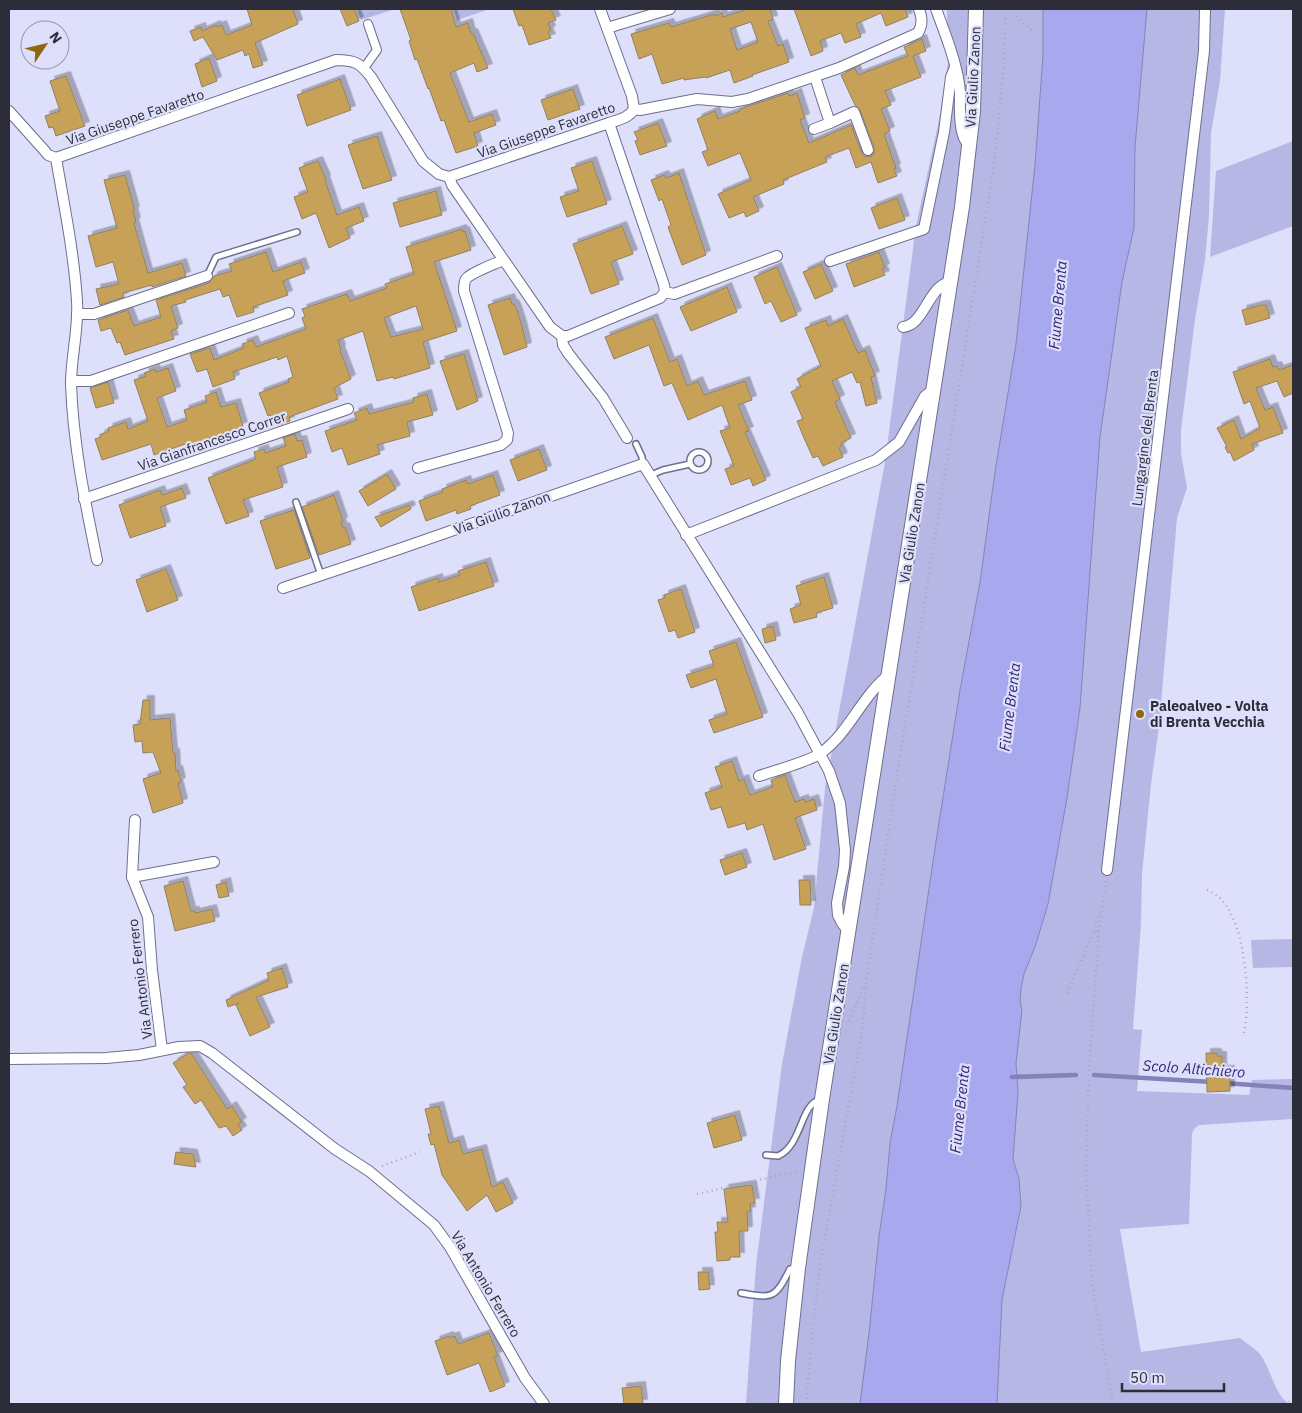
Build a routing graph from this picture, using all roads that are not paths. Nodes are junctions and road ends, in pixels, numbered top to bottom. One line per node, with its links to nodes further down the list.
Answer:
1 (600, 9): 8 (street)
2 (670, 9): 8 (street)
3 (919, 9): 11 (street, Via Giuseppe Favaretto)
4 (936, 9): 9 (street, Via Giulio Zanon)
5 (976, 9): 17 (street, Via Giulio Zanon)
6 (1205, 9): 51 (street, Lungargine del Brenta)
7 (368, 24): 10 (street)
8 (607, 28): 12 (street)
9 (955, 67): 17 (street, Via Giulio Zanon); 24 (street, Via Giulio Zanon)
10 (364, 68): 19 (street, Via Giuseppe Favaretto); 20 (street)
11 (815, 77): 12 (street, Via Giuseppe Favaretto); 15 (street)
12 (634, 109): 14 (street, Via Giuseppe Favaretto)
13 (9, 111): 19 (street)
14 (609, 123): 20 (street, Via Giuseppe Favaretto); 27 (street)
15 (830, 123): 16 (street); 18 (street)
16 (814, 129)
17 (969, 145): 26 (street, Via Giulio Zanon)
18 (868, 150)
19 (56, 158): 29 (street)
20 (449, 176): 23 (street)
21 (297, 232): 25 (lane)
22 (777, 256): 27 (street)
23 (503, 260): 31 (street); 38 (street)
24 (830, 261)
25 (207, 276): 29 (street)
26 (951, 282): 30 (street); 33 (street, Via Giulio Zanon)
27 (664, 292): 31 (street)
28 (289, 313): 32 (street)
29 (77, 314): 32 (street)
30 (903, 328)
31 (562, 336): 35 (street)
32 (71, 381): 40 (street)
33 (934, 393): 42 (street); 46 (street, Via Giulio Zanon)
34 (348, 409): 40 (street, Via Gianfrancesco Correr)
35 (631, 441): 36 (lane)
36 (642, 464): 39 (street); 44 (street, Via Giulio Zanon)
37 (690, 464): 39 (lane)
38 (418, 468)
39 (651, 475): 42 (street)
40 (84, 499): 43 (street)
41 (296, 502): 44 (lane)
42 (686, 535): 47 (street)
43 (97, 560)
44 (321, 575): 45 (street, Via Giulio Zanon)
45 (283, 588)
46 (890, 674): 47 (street); 53 (street, Via Giulio Zanon)
47 (821, 754): 48 (street); 53 (street)
48 (759, 776)
49 (135, 820): 52 (street, Via Antonio Ferrero)
50 (214, 862): 52 (street)
51 (1107, 870)
52 (132, 877): 54 (street, Via Antonio Ferrero)
53 (850, 929): 56 (street, Via Giulio Zanon)
54 (162, 1050): 55 (street, Via Antonio Ferrero); 60 (street, Via Antonio Ferrero)
55 (9, 1059)
56 (822, 1099): 57 (lane); 58 (street, Via Giulio Zanon)
57 (766, 1155)
58 (798, 1268): 59 (lane); 61 (street, Via Giulio Zanon)
59 (741, 1293)
60 (544, 1404)
61 (786, 1404)

